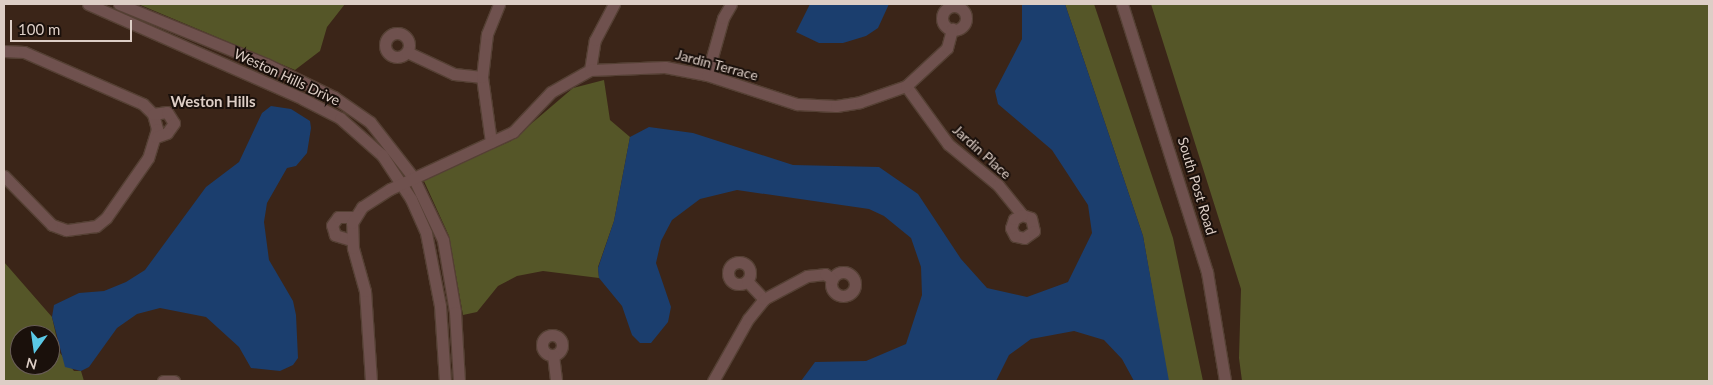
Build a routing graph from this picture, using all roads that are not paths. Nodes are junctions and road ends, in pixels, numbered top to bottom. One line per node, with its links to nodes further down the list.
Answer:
1 (88, 4): 19 (street, Weston Hills Drive)
2 (119, 4): 18 (street, Weston Hills Drive)
3 (498, 4): 12 (street)
4 (614, 4): 10 (street)
5 (732, 4): 11 (street)
6 (1122, 4): 34 (street, South Post Road)
7 (952, 29): 13 (street, Jardin Terrace)
8 (4, 51): 14 (street)
9 (407, 52): 12 (street)
10 (590, 70): 11 (street, Jardin Terrace); 16 (street, Jardin Terrace)
11 (708, 76): 13 (street, Jardin Terrace)
12 (482, 77): 16 (street)
13 (906, 86): 20 (street, Jardin Place)
14 (152, 114): 15 (street); 15 (street)
15 (156, 137): 17 (street)
16 (491, 142): 18 (street, Jardin Terrace)
17 (4, 176)
18 (413, 177): 19 (street, Jardin Terrace); 31 (street, Weston Hills Drive)
19 (401, 183): 21 (street, Jardin Terrace); 30 (street, Weston Hills Drive)
20 (1022, 215)
21 (354, 217): 22 (street); 22 (street)
22 (351, 240): 29 (street)
23 (832, 279): 25 (street)
24 (747, 281): 25 (street)
25 (764, 300): 33 (street)
26 (553, 355): 32 (street)
27 (163, 381): 28 (street)
28 (174, 381)
29 (371, 381)
30 (445, 381)
31 (459, 381)
32 (556, 381)
33 (713, 381)
34 (1225, 381)

